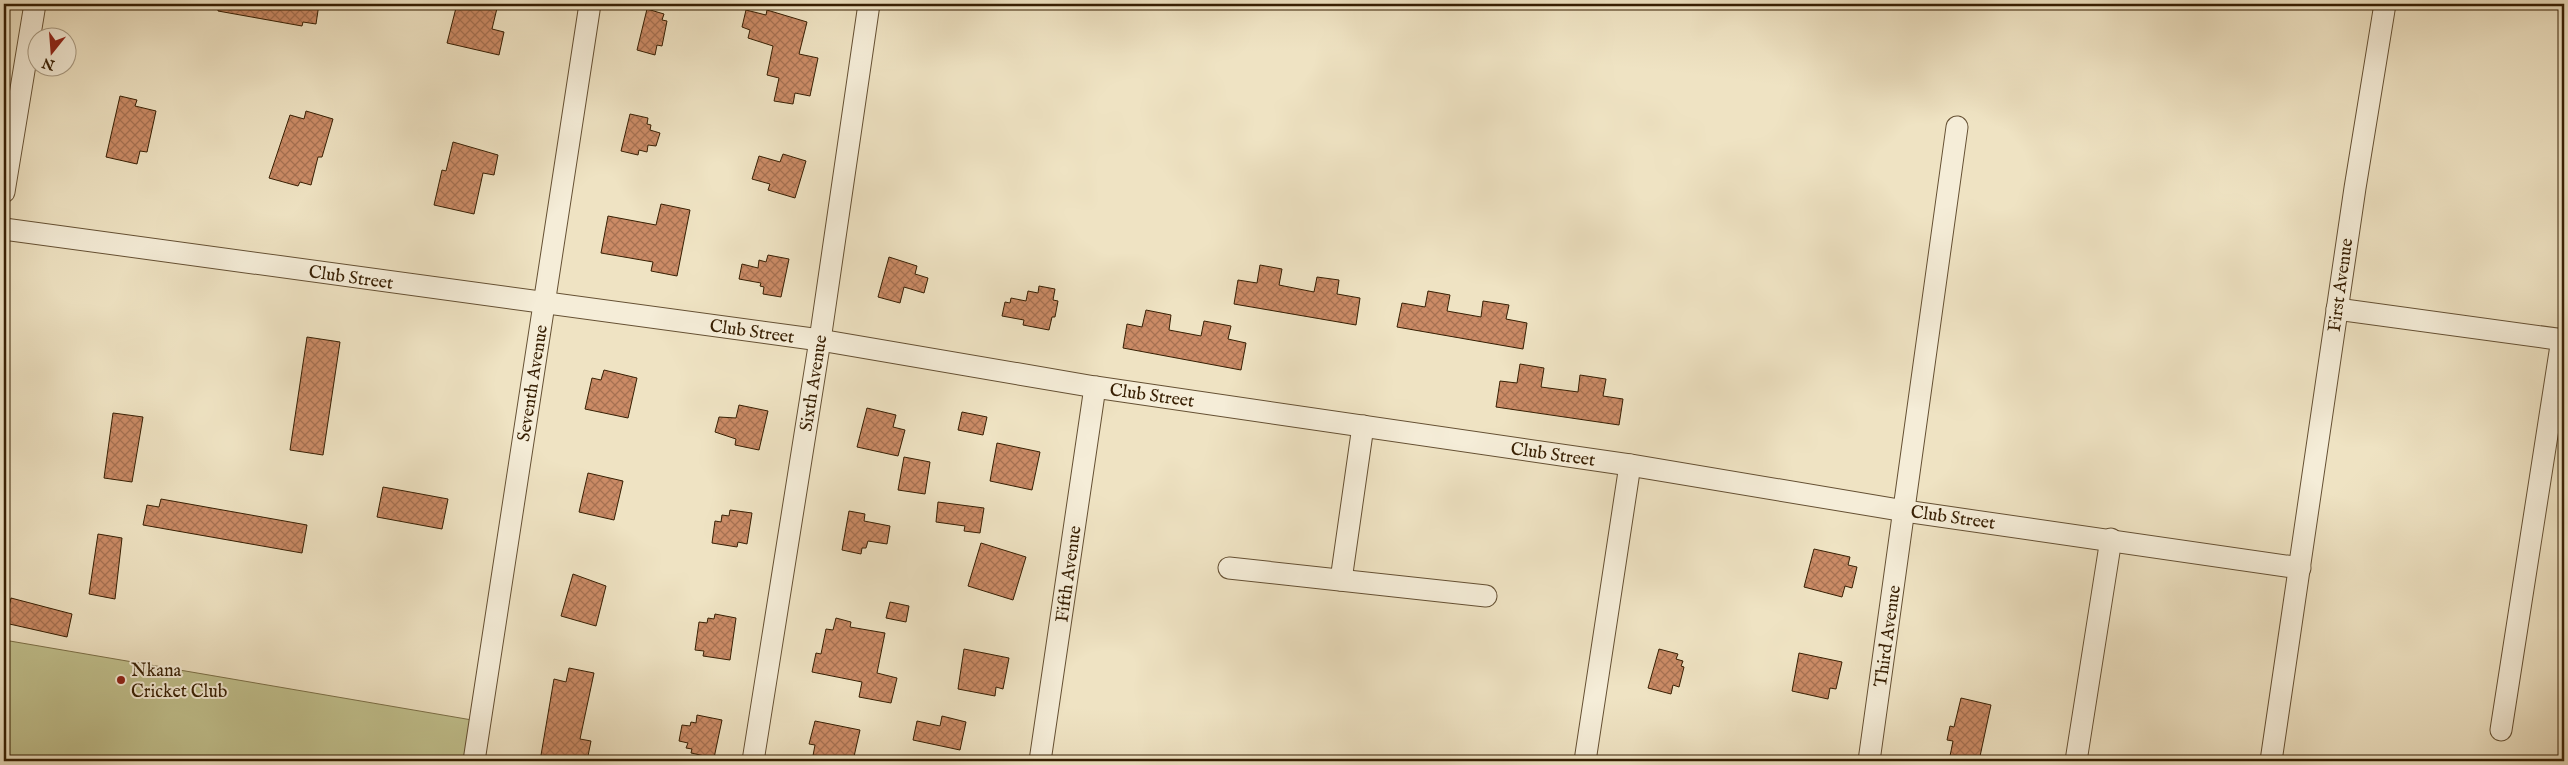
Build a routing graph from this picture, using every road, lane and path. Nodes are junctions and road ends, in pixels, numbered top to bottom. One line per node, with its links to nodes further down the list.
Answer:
1 (35, 4): 6 (street)
2 (590, 4): 8 (street, Seventh Avenue)
3 (869, 4): 10 (street, Sixth Avenue)
4 (2385, 4): 9 (street, First Avenue)
5 (1957, 127): 15 (street, Third Avenue)
6 (4, 192)
7 (4, 229): 8 (street, Club Street)
8 (545, 303): 10 (street, Club Street); 22 (street, Seventh Avenue)
9 (2337, 309): 11 (street); 18 (street, First Avenue)
10 (820, 340): 12 (street, Club Street); 23 (street, Sixth Avenue)
11 (2563, 340): 21 (street)
12 (1095, 387): 13 (street, Club Street); 24 (street, Fifth Avenue)
13 (1363, 426): 14 (street, Club Street); 19 (street)
14 (1630, 465): 15 (street, Club Street); 25 (street)
15 (1905, 511): 16 (street, Club Street); 26 (street, Third Avenue)
16 (2111, 539): 18 (street, Club Street); 27 (street)
17 (1229, 568): 19 (street)
18 (2300, 568): 28 (street, First Avenue)
19 (1341, 580): 20 (street)
20 (1486, 596)
21 (2501, 730)
22 (474, 761)
23 (753, 761)
24 (1040, 761)
25 (1585, 761)
26 (1869, 761)
27 (2076, 761)
28 (2271, 761)

